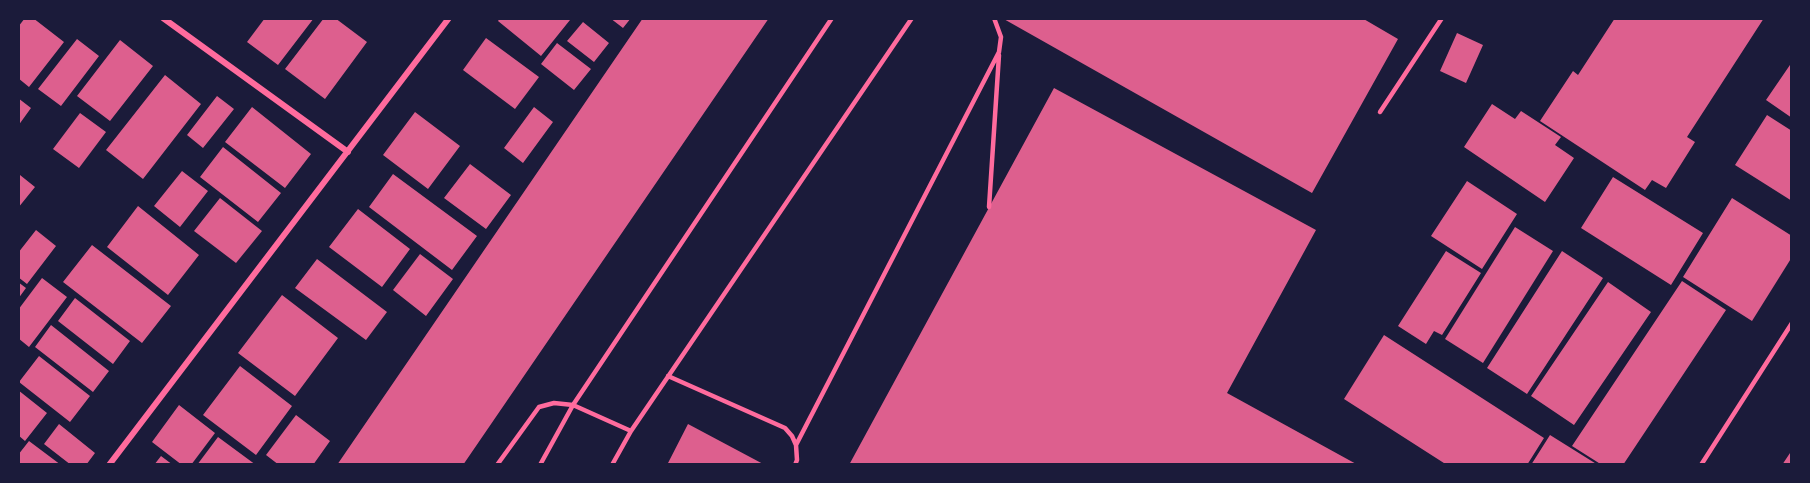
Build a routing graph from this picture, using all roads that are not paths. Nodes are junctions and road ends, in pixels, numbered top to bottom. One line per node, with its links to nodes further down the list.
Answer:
1 (164, 18): 9 (street)
2 (448, 18): 9 (street)
3 (832, 18): 13 (lane)
4 (912, 18): 12 (lane)
5 (994, 18): 7 (lane)
6 (1442, 18): 8 (lane)
7 (999, 52): 10 (lane); 15 (lane)
8 (1380, 112)
9 (348, 152): 16 (street)
10 (989, 207)
11 (1792, 323): 21 (lane)
12 (668, 376): 14 (lane); 15 (lane)
13 (573, 405): 14 (lane); 17 (lane); 18 (lane)
14 (631, 431): 19 (lane)
15 (796, 445): 20 (lane)
16 (109, 465)
17 (497, 465)
18 (540, 465)
19 (612, 465)
20 (795, 465)
21 (1701, 465)

